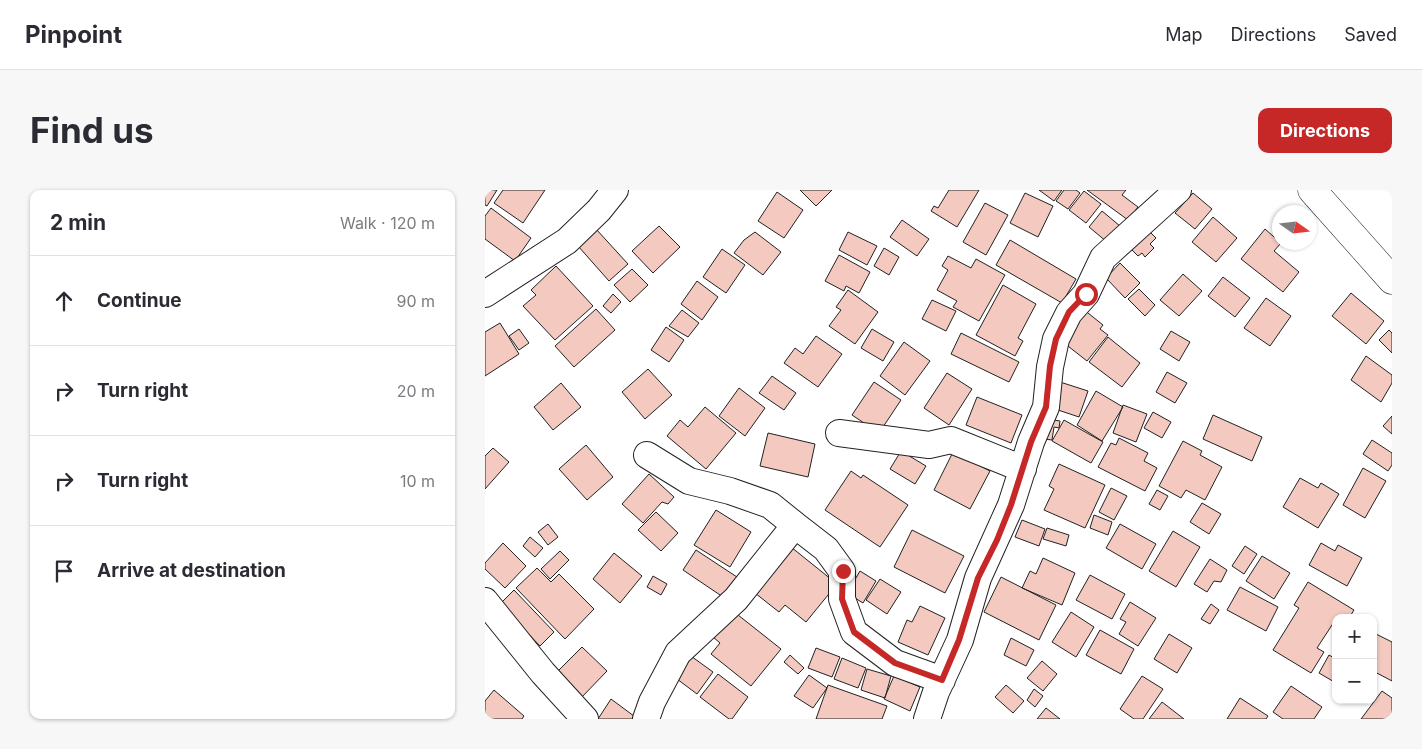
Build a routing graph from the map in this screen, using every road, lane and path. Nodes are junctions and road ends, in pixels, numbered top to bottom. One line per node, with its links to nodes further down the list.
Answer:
1 (615, 190): 5 (street)
2 (1178, 190): 8 (street)
3 (1312, 190): 4 (street)
4 (1392, 280)
5 (485, 294)
6 (839, 434): 8 (street)
7 (647, 455): 9 (street)
8 (1023, 469): 11 (street)
9 (795, 526): 11 (street); 13 (street)
10 (485, 601): 12 (street)
11 (942, 680): 14 (street)
12 (585, 719)
13 (645, 719)
14 (927, 719)

